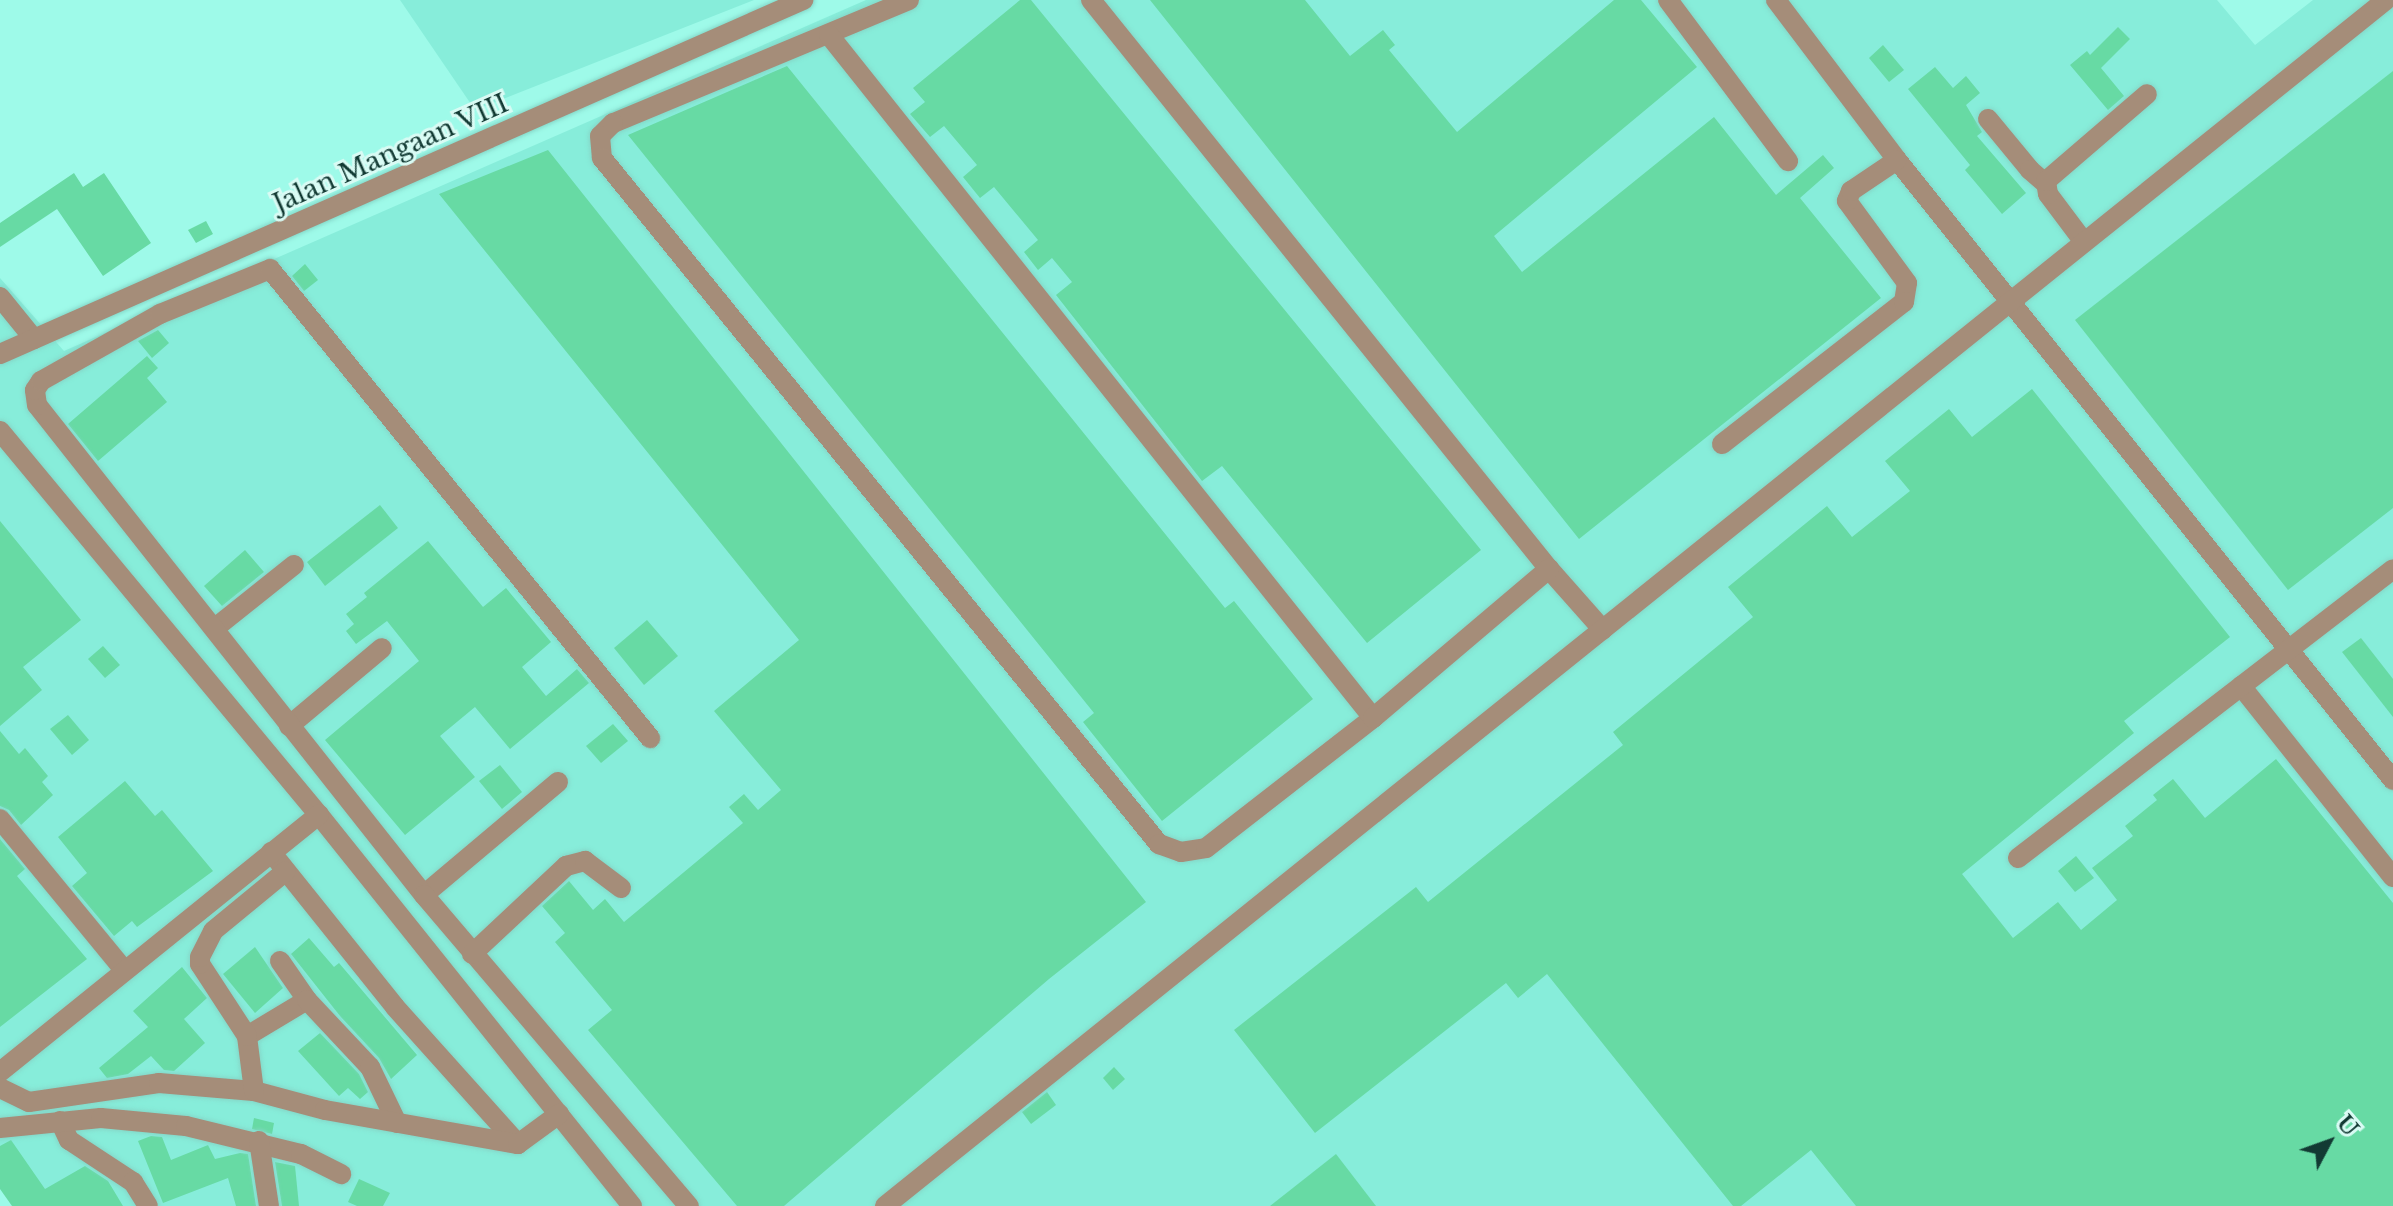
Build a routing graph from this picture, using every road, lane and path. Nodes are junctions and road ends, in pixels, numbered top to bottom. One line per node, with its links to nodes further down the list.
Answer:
1 (803, 0): 7 (street, Jalan Mangaan VIII)
2 (909, 0): 8 (street)
3 (1091, 0): 22 (street)
4 (1668, 0): 12 (street)
5 (1776, 0): 11 (street)
6 (2386, 0): 14 (street)
7 (775, 5): 17 (street, Jalan Mangaan VIII)
8 (829, 35): 29 (street); 29 (street)
9 (2147, 94): 13 (street)
10 (1988, 119): 13 (street)
11 (1897, 160): 16 (street); 20 (street)
12 (1788, 161)
13 (2046, 184): 14 (street)
14 (2084, 242): 16 (street)
15 (0, 297): 17 (street)
16 (2011, 301): 25 (street); 27 (street)
17 (34, 339): 18 (street, Jalan Mangaan VIII)
18 (0, 354)
19 (0, 431): 34 (street)
20 (1722, 444)
21 (294, 565): 24 (street)
22 (1549, 569): 25 (street); 29 (street)
23 (2393, 569): 27 (street)
24 (215, 628): 30 (street); 31 (street)
25 (1603, 630): 61 (street)
26 (382, 648): 30 (street)
27 (2288, 650): 28 (street); 32 (street)
28 (2241, 686): 37 (street); 39 (street)
29 (1373, 718)
30 (289, 726): 41 (street)
31 (650, 738)
32 (2393, 780)
33 (558, 782): 41 (street)
34 (319, 815): 36 (street); 50 (street)
35 (0, 819): 44 (street)
36 (271, 852): 38 (street); 44 (street)
37 (2018, 858)
38 (286, 871): 46 (street); 55 (street)
39 (2393, 877)
40 (621, 888): 42 (street)
41 (424, 895): 42 (street)
42 (472, 954): 60 (street)
43 (280, 961): 45 (street)
44 (124, 970): 47 (street)
45 (307, 1000): 46 (street); 52 (street)
46 (247, 1036): 49 (street)
47 (0, 1072)
48 (0, 1088): 49 (street)
49 (254, 1091): 52 (street)
50 (559, 1114): 55 (street); 59 (street)
51 (60, 1121): 53 (street); 54 (street); 57 (street)
52 (397, 1123): 55 (street)
53 (0, 1128)
54 (259, 1141): 56 (street); 58 (street)
55 (518, 1144)
56 (341, 1174)
57 (148, 1206)
58 (269, 1206)
59 (632, 1206)
60 (689, 1206)
61 (885, 1206)

